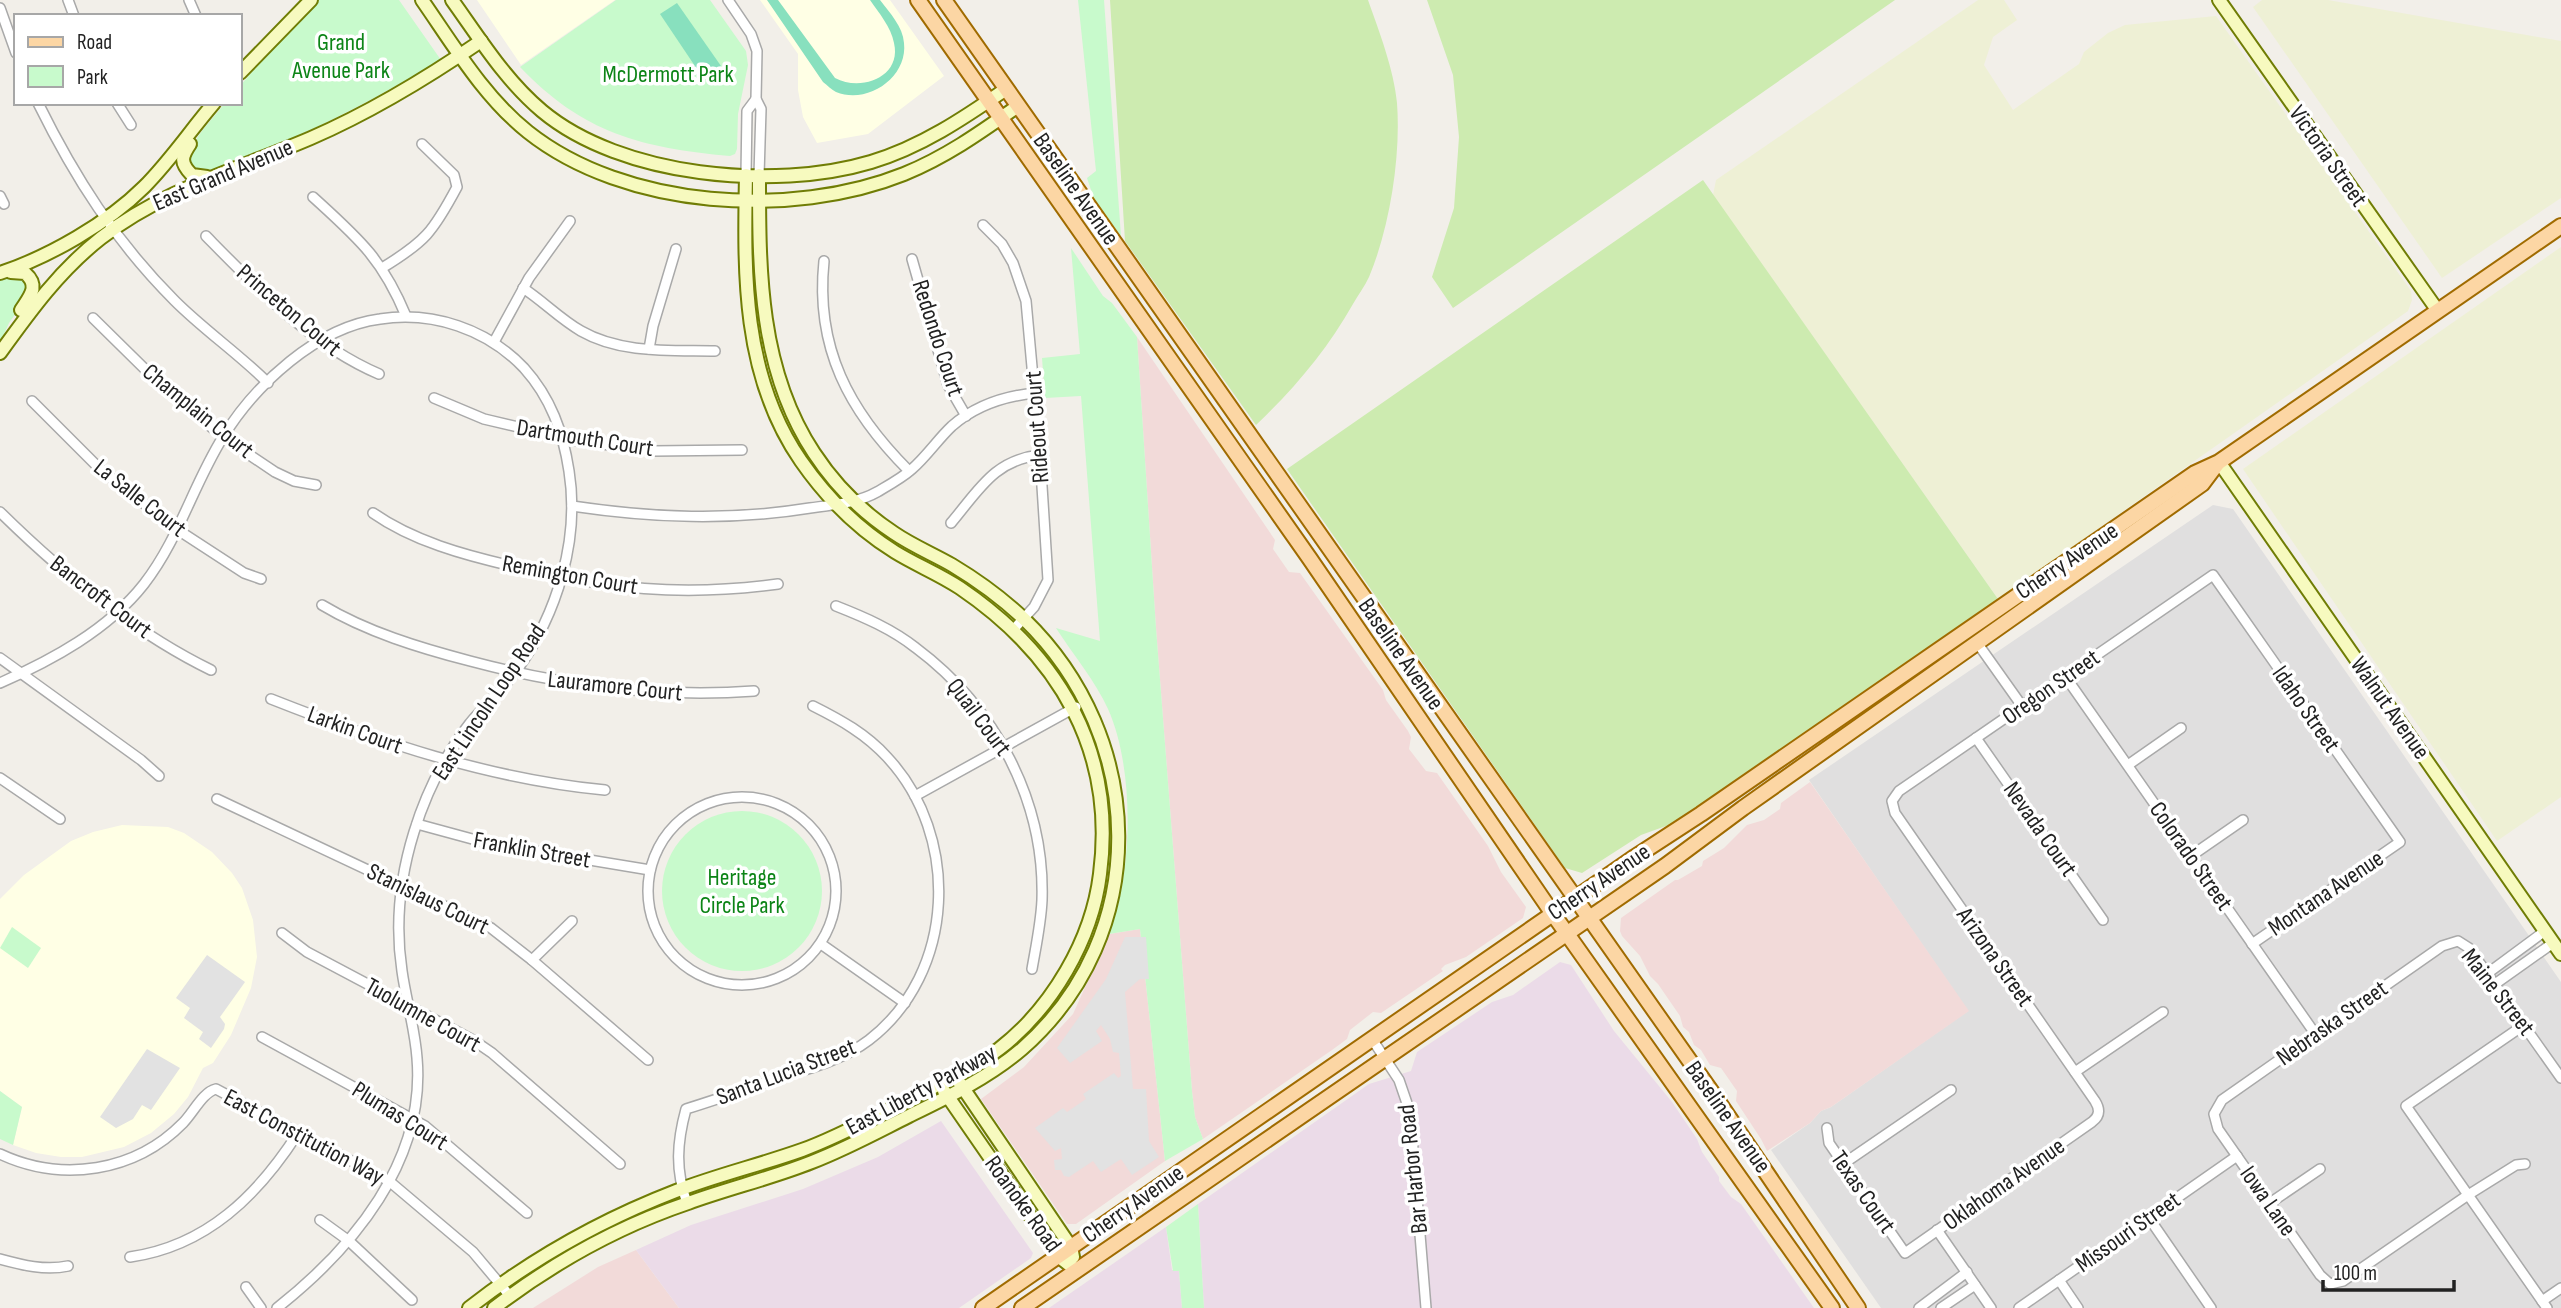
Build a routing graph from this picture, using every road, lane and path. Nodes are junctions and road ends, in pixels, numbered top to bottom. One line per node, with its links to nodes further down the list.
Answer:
1 (312, 0): 12 (street)
2 (422, 0): 11 (street)
3 (452, 0): 9 (street)
4 (728, 0): 14 (street)
5 (918, 0): 15 (main road, Baseline Avenue)
6 (944, 0): 13 (main road, Baseline Avenue)
7 (2219, 0): 40 (street, Victoria Street)
8 (0, 8): 10 (street)
9 (481, 41): 11 (street, East Grand Avenue); 23 (street)
10 (14, 47)
11 (461, 55): 24 (street, East Grand Avenue); 26 (street)
12 (242, 71)
13 (1006, 89): 15 (street); 18 (main road, Baseline Avenue)
14 (756, 99): 23 (street); 23 (street)
15 (989, 101): 20 (main road, Baseline Avenue); 23 (street)
16 (39, 105): 28 (street)
17 (118, 105): 21 (street)
18 (1018, 106): 20 (street); 109 (main road, Baseline Avenue)
19 (210, 108): 24 (street); 28 (street)
20 (1001, 118): 27 (street); 110 (main road, Baseline Avenue)
21 (131, 125)
22 (422, 144): 37 (street)
23 (753, 175): 26 (street, East Liberty Parkway); 27 (street, East Liberty Parkway)
24 (209, 178): 32 (street, East Grand Avenue)
25 (313, 197): 37 (street)
26 (746, 200): 27 (street); 63 (street, East Liberty Parkway)
27 (759, 200): 62 (street, East Liberty Parkway)
28 (104, 218): 32 (street); 38 (street)
29 (570, 221): 39 (street)
30 (984, 225): 51 (street, Rideout Court)
31 (2561, 226): 40 (main road, Cherry Avenue)
32 (112, 230): 43 (street, East Grand Avenue); 50 (street)
33 (206, 236): 44 (street, Princeton Court)
34 (676, 249): 46 (street)
35 (912, 258): 54 (street, Redondo Court)
36 (824, 261): 60 (street)
37 (382, 268): 41 (street)
38 (2, 272): 43 (street)
39 (523, 288): 45 (street); 46 (street)
40 (2438, 311): 59 (main road, Cherry Avenue)
41 (406, 316): 44 (street, East Lincoln Loop Road); 45 (street, East Lincoln Loop Road)
42 (93, 318): 55 (street, Champlain Court)
43 (15, 331): 48 (street, East Grand Avenue)
44 (320, 340): 49 (street, Princeton Court); 50 (street, East Lincoln Loop Road)
45 (494, 342): 56 (street, East Lincoln Loop Road)
46 (649, 349): 47 (street)
47 (715, 351)
48 (0, 353)
49 (379, 374)
50 (268, 383): 55 (street, East Lincoln Loop Road)
51 (1035, 393): 54 (street); 58 (street, Rideout Court)
52 (434, 398): 56 (street, Dartmouth Court)
53 (32, 401): 68 (street, La Salle Court)
54 (966, 416): 60 (street)
55 (223, 437): 61 (street, Champlain Court); 68 (street, East Lincoln Loop Road)
56 (564, 438): 57 (street, Dartmouth Court); 64 (street, East Lincoln Loop Road)
57 (742, 450)
58 (1040, 455): 67 (street); 76 (street, Rideout Court)
59 (2219, 462): 78 (main road, Cherry Avenue); 109 (main road, Cherry Avenue); 114 (street, Walnut Avenue)
60 (909, 471): 62 (street)
61 (316, 485)
62 (853, 500): 63 (street); 76 (street, East Liberty Parkway)
63 (836, 504): 64 (street); 77 (street, East Liberty Parkway)
64 (572, 506): 70 (street, East Lincoln Loop Road)
65 (0, 512): 75 (street, Bancroft Court)
66 (373, 513): 70 (street, Remington Court)
67 (951, 523)
68 (178, 530): 71 (street, La Salle Court); 75 (street, East Lincoln Loop Road)
69 (2213, 575): 83 (street, Oregon Street); 105 (street, Idaho Street)
70 (561, 578): 72 (street, Remington Court); 81 (street, East Lincoln Loop Road)
71 (261, 579)
72 (778, 584)
73 (322, 605): 81 (street, Lauramore Court)
74 (836, 606): 93 (street, Quail Court)
75 (118, 612): 80 (street, Bancroft Court); 82 (street, East Lincoln Loop Road)
76 (1023, 618): 77 (street, Rideout Court); 87 (street, East Liberty Parkway)
77 (1013, 630): 90 (street, East Liberty Parkway)
78 (1978, 644): 89 (street); 111 (main road, Cherry Avenue)
79 (0, 658): 82 (street)
80 (211, 670)
81 (515, 673): 85 (street, Lauramore Court); 94 (street, East Lincoln Loop Road)
82 (19, 674): 84 (street, East Lincoln Loop Road); 96 (street)
83 (2065, 676): 89 (street, Oregon Street); 95 (street, Colorado Street)
84 (0, 683)
85 (754, 691)
86 (271, 699): 94 (street, Larkin Court)
87 (1087, 701): 90 (street); 138 (street, East Liberty Parkway)
88 (813, 706): 99 (street, Santa Lucia Street)
89 (2022, 706): 92 (street, Oregon Street)
90 (1074, 709): 93 (street); 135 (street, East Liberty Parkway)
91 (2180, 728): 95 (street)
92 (1976, 738): 101 (street, Oregon Street); 112 (street, Nevada Court)
93 (1004, 746): 99 (street); 122 (street, Quail Court)
94 (445, 761): 98 (street, Larkin Court); 104 (street, East Lincoln Loop Road)
95 (2127, 765): 106 (street, Colorado Street)
96 (159, 776)
97 (0, 778): 102 (street)
98 (605, 790)
99 (915, 796): 125 (street, Santa Lucia Street)
100 (217, 799): 108 (street, Stanislaus Court)
101 (1892, 801): 134 (street, Arizona Street)
102 (61, 819)
103 (2243, 820): 106 (street)
104 (417, 824): 107 (street, Franklin Street); 108 (street, East Lincoln Loop Road)
105 (2400, 842): 119 (street, Montana Avenue)
106 (2191, 856): 119 (street, Colorado Street)
107 (650, 870): 118 (street); 118 (street)
108 (401, 886): 121 (street, Stanislaus Court); 126 (street, East Lincoln Loop Road)
109 (1575, 898): 110 (main road, Cherry Avenue); 111 (main road, Baseline Avenue)
110 (1553, 914): 116 (main road, Baseline Avenue); 131 (main road, Cherry Avenue)
111 (1589, 919): 116 (main road, Cherry Avenue); 186 (main road, Baseline Avenue)
112 (2103, 920)
113 (572, 921): 121 (street)
114 (2545, 931): 120 (street, Walnut Avenue); 123 (street)
115 (282, 933): 126 (street, Tuolumne Court)
116 (1567, 934): 132 (main road, Cherry Avenue); 185 (main road, Baseline Avenue)
117 (2458, 942): 123 (street, Maine Street); 129 (street, Nebraska Street)
118 (821, 944): 125 (street)
119 (2252, 944): 129 (street, Colorado Street)
120 (2557, 948): 124 (street)
121 (532, 960): 133 (street, Stanislaus Court)
122 (1032, 969)
123 (2487, 973): 124 (street, Maine Street)
124 (2495, 984): 128 (street, Maine Street)
125 (905, 1003): 153 (street, Santa Lucia Street)
126 (408, 1006): 143 (street, East Lincoln Loop Road); 148 (street, Tuolumne Court)
127 (2163, 1012): 134 (street)
128 (2524, 1025): 136 (street, Maine Street); 154 (street)
129 (2316, 1035): 142 (street, Nebraska Street)
130 (262, 1037): 143 (street, Plumas Court)
131 (1372, 1039): 132 (street, Bar Harbor Road); 162 (main road, Cherry Avenue)
132 (1384, 1057): 168 (main road, Cherry Avenue); 184 (street, Bar Harbor Road)
133 (648, 1060)
134 (2075, 1072): 141 (street, Arizona Street)
135 (954, 1076): 137 (street, East Liberty Parkway); 138 (street, Roanoke Road)
136 (2561, 1078)
137 (940, 1084): 140 (street, Roanoke Road); 153 (street, East Liberty Parkway)
138 (963, 1089): 140 (street, East Liberty Parkway); 162 (street, Roanoke Road)
139 (1951, 1090): 149 (street)
140 (948, 1097): 155 (street, East Liberty Parkway); 164 (street, Roanoke Road)
141 (2099, 1112): 160 (street, Oklahoma Avenue)
142 (2214, 1114): 147 (street, Iowa Lane)
143 (414, 1119): 152 (street, East Lincoln Loop Road); 157 (street, Plumas Court)
144 (1827, 1128): 149 (street, Texas Court)
145 (298, 1133): 146 (street, East Constitution Way); 152 (street, East Constitution Way); 165 (street)
146 (0, 1154)
147 (2237, 1156): 156 (street, Iowa Lane); 158 (street, Missouri Street)
148 (620, 1164)
149 (1843, 1164): 163 (street, Texas Court)
150 (2525, 1164): 154 (street)
151 (2320, 1169): 156 (street)
152 (389, 1181): 161 (street, East Lincoln Loop Road); 171 (street, East Constitution Way)
153 (682, 1189): 155 (street, Santa Lucia Street); 171 (street, East Liberty Parkway)
154 (2468, 1195): 156 (street, Iowa Lane); 177 (street)
155 (687, 1203): 175 (street, East Liberty Parkway)
156 (2270, 1203)
157 (527, 1213)
158 (2149, 1218): 170 (street, Missouri Street); 192 (street)
159 (320, 1220): 161 (street)
160 (1937, 1230): 163 (street, Oklahoma Avenue); 169 (street)
161 (349, 1241): 176 (street); 179 (street, East Lincoln Loop Road)
162 (1071, 1247): 164 (main road, Cherry Avenue); 168 (street, Roanoke Road)
163 (1905, 1253)
164 (1058, 1256): 168 (street, Roanoke Road); 182 (main road, Cherry Avenue)
165 (130, 1257)
166 (0, 1259): 167 (street)
167 (68, 1266)
168 (1076, 1269): 183 (main road, Cherry Avenue)
169 (1966, 1272): 172 (street); 187 (street)
170 (2059, 1280): 190 (street, Missouri Street); 191 (street)
171 (501, 1284): 175 (street, East Constitution Way); 180 (street, East Liberty Parkway)
172 (1975, 1285): 188 (street); 189 (street)
173 (246, 1287): 178 (street)
174 (2561, 1288): 177 (street)
175 (510, 1296): 181 (street, East Liberty Parkway)
176 (412, 1300)
177 (2545, 1305)
178 (261, 1308)
179 (277, 1308)
180 (469, 1308)
181 (494, 1308)
182 (983, 1308)
183 (1022, 1308)
184 (1426, 1308)
185 (1832, 1308)
186 (1858, 1308)
187 (1919, 1308)
188 (1941, 1308)
189 (1992, 1308)
190 (2019, 1308)
191 (2078, 1308)
192 (2211, 1308)

